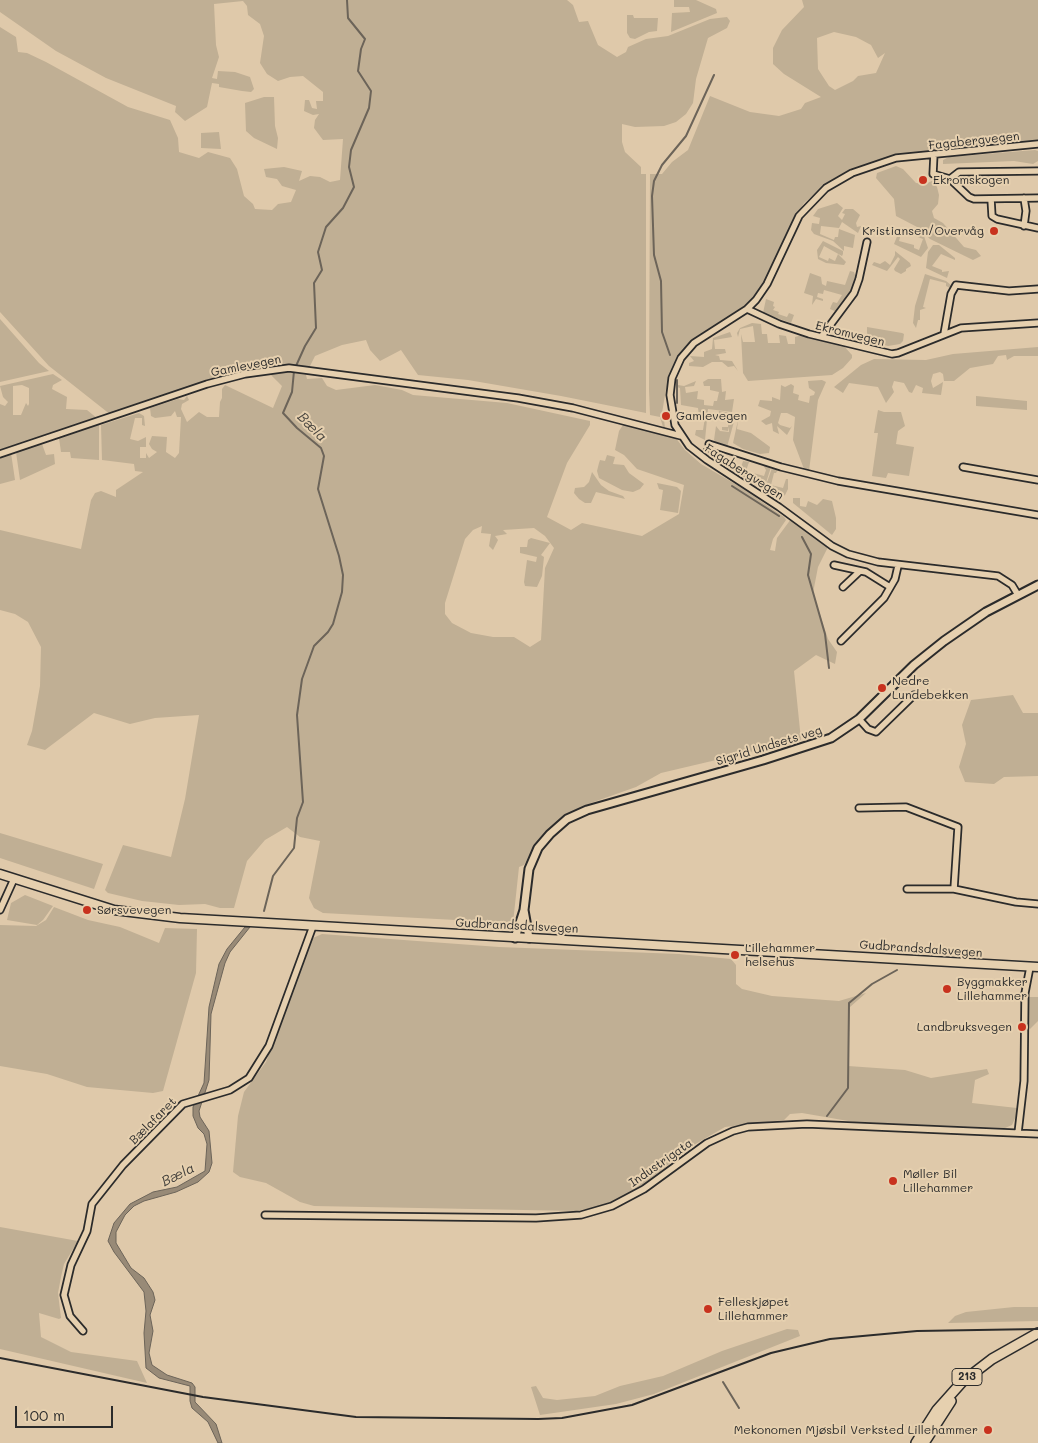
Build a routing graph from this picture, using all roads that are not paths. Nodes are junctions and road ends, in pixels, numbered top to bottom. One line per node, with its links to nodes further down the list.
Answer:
1 (1038, 144): 2 (street, Fagabergvegen)
2 (934, 154): 4 (street); 12 (street, Fagabergvegen)
3 (1038, 171): 4 (street)
4 (950, 179): 7 (street)
5 (1024, 198): 6 (street); 7 (street); 8 (street)
6 (1038, 198)
7 (991, 199): 8 (street)
8 (1024, 226): 9 (street)
9 (1038, 228)
10 (867, 242): 15 (street)
11 (1038, 289): 14 (street)
12 (747, 309): 15 (street, Ekromvegen); 16 (street, Fagabergvegen)
13 (1038, 323): 14 (street, Ekromvegen)
14 (944, 334): 15 (street, Ekromvegen)
15 (822, 336)
16 (681, 436): 18 (street, Gamlevegen); 23 (street, Fagabergvegen)
17 (709, 444): 21 (street)
18 (0, 454)
19 (963, 466): 20 (street)
20 (1038, 480)
21 (1038, 515)
22 (834, 565): 24 (street)
23 (898, 566): 27 (street); 28 (street, Fagabergvegen)
24 (860, 570): 26 (street); 27 (street)
25 (1038, 586): 28 (street, Sigrid Undsets veg)
26 (843, 587)
27 (890, 587): 29 (street)
28 (1018, 595): 31 (street, Sigrid Undsets veg)
29 (841, 641)
30 (914, 695): 31 (street)
31 (859, 719): 39 (street, Sigrid Undsets veg)
32 (859, 808): 35 (street)
33 (0, 874): 34 (main road, Gudbrandsdalsvegen)
34 (14, 878): 38 (street); 40 (main road, Gudbrandsdalsvegen)
35 (954, 888): 36 (street); 37 (street)
36 (907, 889)
37 (1038, 904)
38 (0, 910)
39 (524, 910): 41 (street, Sigrid Undsets veg); 42 (street, Sigrid Undsets veg)
40 (313, 926): 41 (main road, Gudbrandsdalsvegen); 47 (street, Bælafaret)
41 (515, 938): 42 (main road, Gudbrandsdalsvegen)
42 (530, 938): 43 (main road, Gudbrandsdalsvegen)
43 (1034, 967): 44 (street)
44 (1018, 1133): 45 (street, Industrigata); 46 (street, Industrigata)
45 (1038, 1134)
46 (265, 1215)
47 (83, 1331)
48 (1038, 1333): 50 (main road, 213)
49 (1038, 1339): 51 (main road, 213)
50 (916, 1443)
51 (924, 1443)

